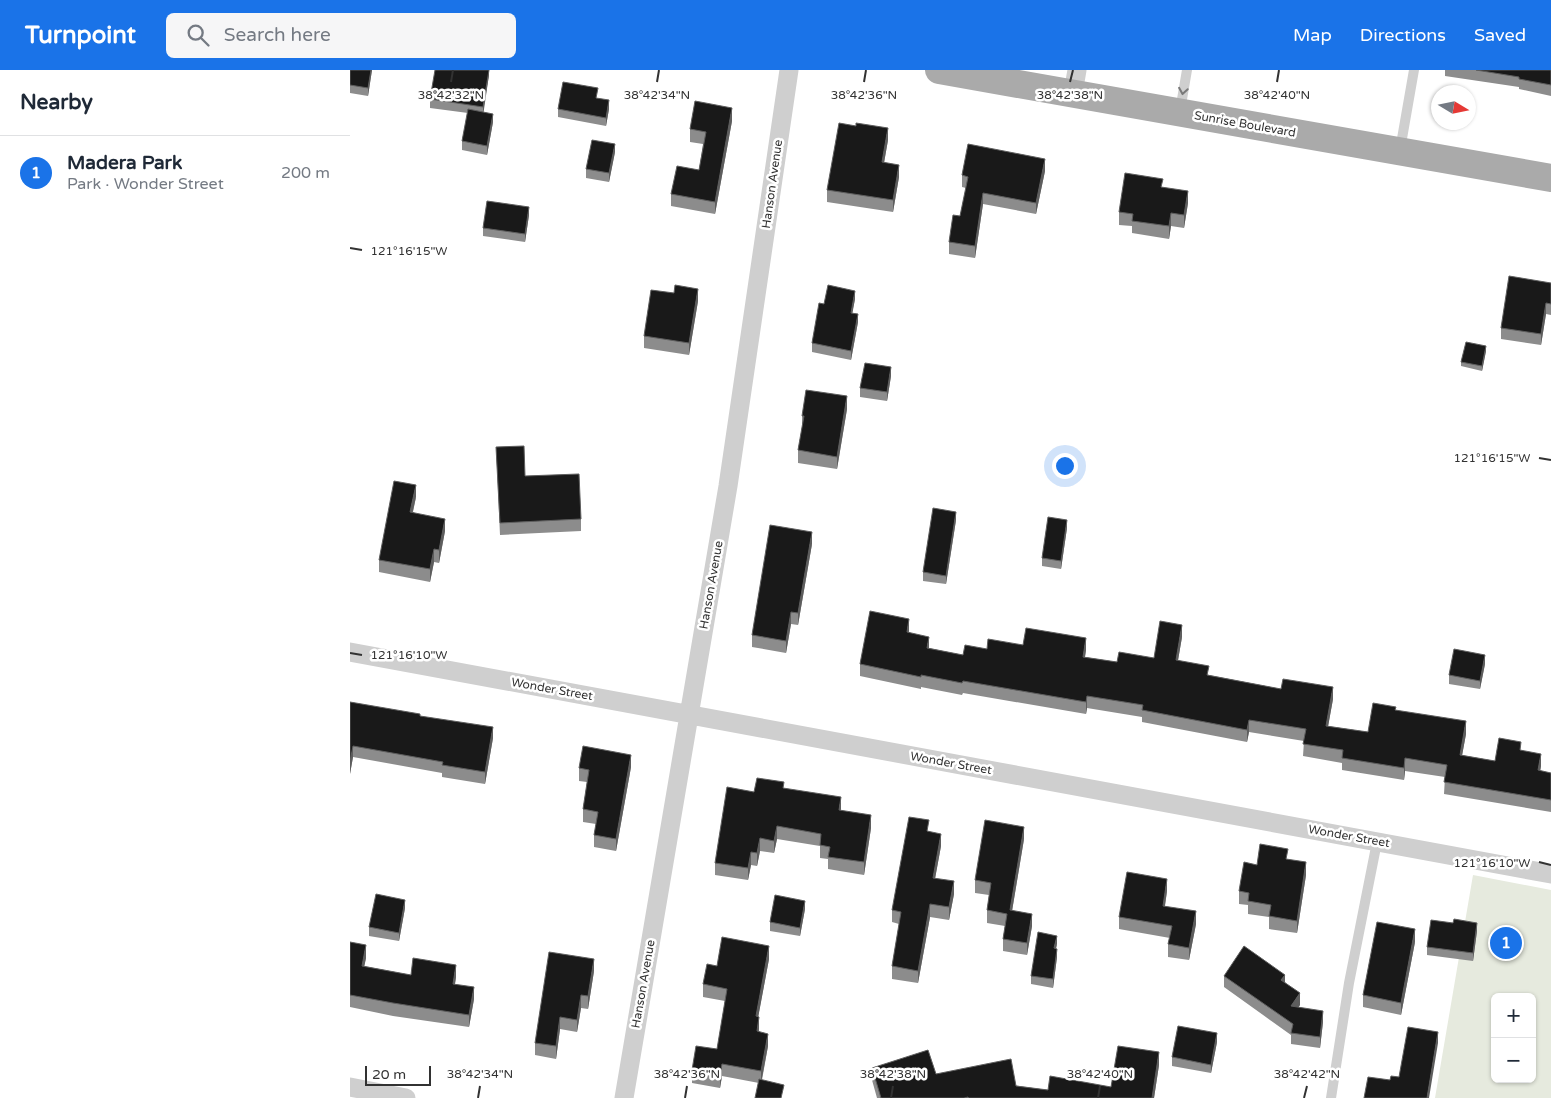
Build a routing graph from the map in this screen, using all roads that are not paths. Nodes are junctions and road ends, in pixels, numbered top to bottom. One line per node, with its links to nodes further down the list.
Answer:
1 (789, 70): 10 (street, Hanson Avenue)
2 (940, 70): 5 (main road, Sunrise Boulevard)
3 (1186, 70): 6 (lane, one-way to 6)
4 (1414, 70): 7 (lane)
5 (1075, 82): 6 (main road, Sunrise Boulevard)
6 (1180, 112): 7 (main road, Sunrise Boulevard)
7 (1400, 151): 8 (main road, Sunrise Boulevard)
8 (1551, 178)
9 (350, 652): 10 (street, Wonder Street)
10 (689, 714): 11 (street, Wonder Street); 15 (street, Hanson Avenue)
11 (1377, 842): 12 (street, Wonder Street); 16 (lane)
12 (1551, 874)
13 (350, 1087): 14 (street)
14 (406, 1098)
15 (624, 1098)
16 (1331, 1098)

